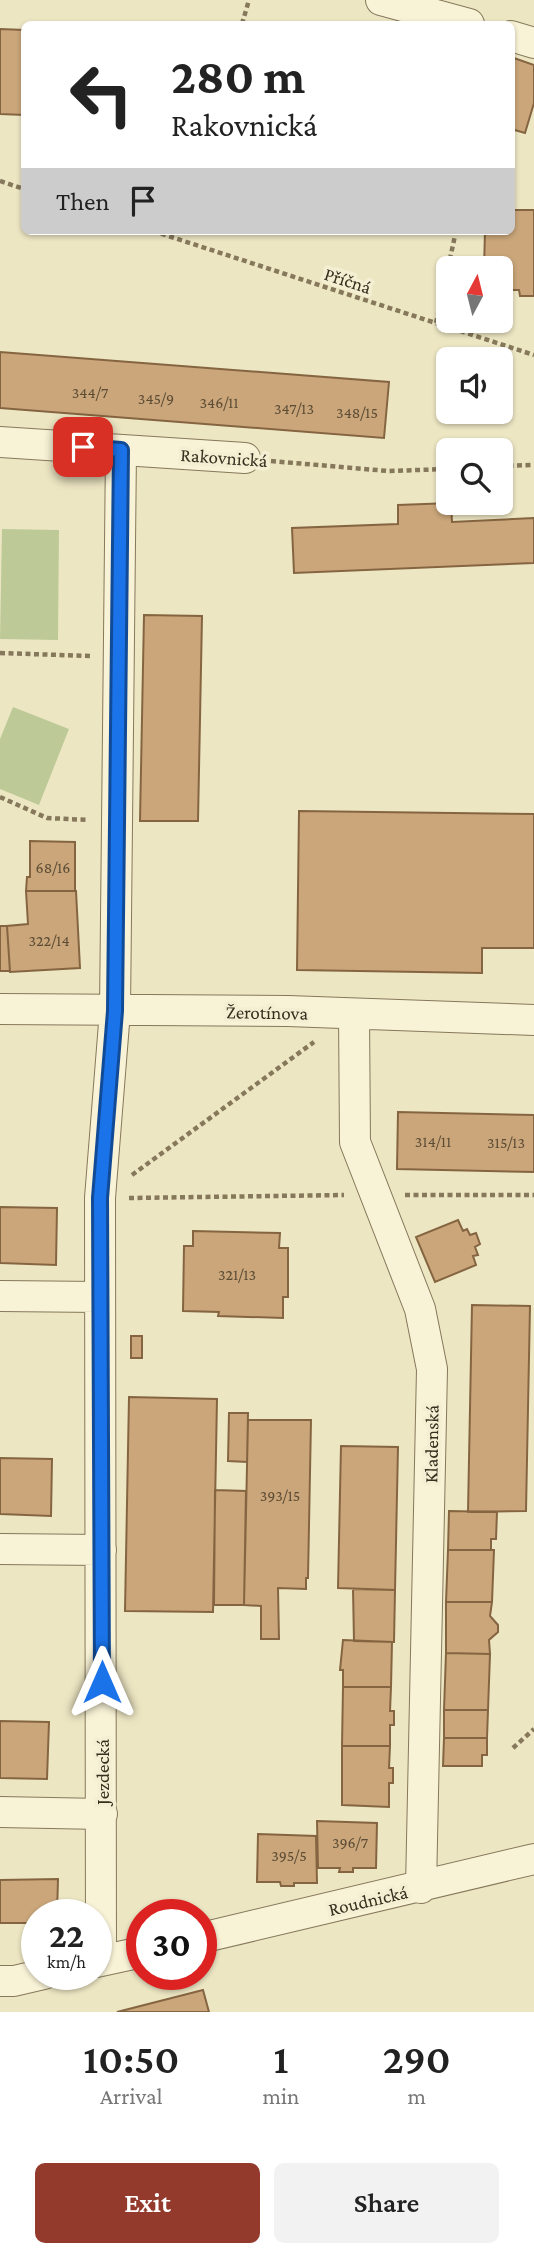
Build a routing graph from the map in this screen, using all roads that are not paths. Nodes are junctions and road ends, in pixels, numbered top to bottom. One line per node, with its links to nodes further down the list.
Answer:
1 (382, 0): 2 (street)
2 (458, 21)
3 (515, 37): 4 (street)
4 (534, 43)
5 (0, 442): 6 (street, Rakovnická)
6 (121, 450): 7 (street, Rakovnická); 9 (street, Jezdecká)
7 (245, 458)
8 (0, 1009): 9 (street, Žerotínova)
9 (115, 1011): 10 (street, Žerotínova); 13 (street, Jezdecká)
10 (354, 1014): 11 (street, Žerotínova); 19 (street, Kladenská)
11 (534, 1020)
12 (0, 1296): 13 (street)
13 (100, 1297): 15 (street, Jezdecká)
14 (0, 1549): 15 (street)
15 (101, 1550): 17 (street, Jezdecká)
16 (0, 1812): 17 (street)
17 (102, 1814): 20 (street, Jezdecká)
18 (534, 1859): 19 (street, Roudnická)
19 (421, 1888): 21 (street, Roudnická)
20 (100, 1899)
21 (217, 1934)
22 (21, 1979): 23 (street)
23 (0, 1981)

